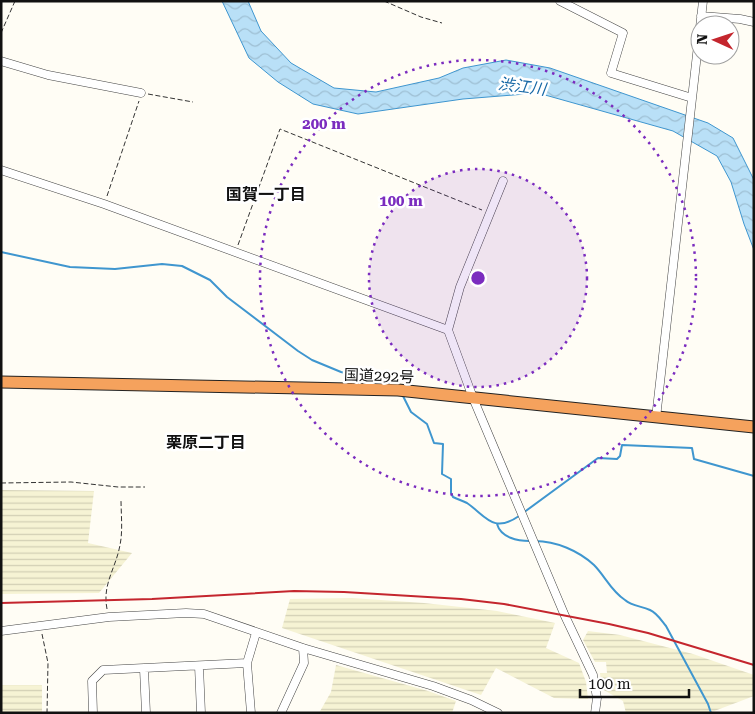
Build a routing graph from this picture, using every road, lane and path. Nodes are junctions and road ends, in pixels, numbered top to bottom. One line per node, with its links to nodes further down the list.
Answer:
1 (15, 1): 9 (path)
2 (384, 1): 8 (path)
3 (560, 1): 13 (street)
4 (703, 1): 5 (street)
5 (701, 15)
6 (740, 19): 7 (street)
7 (754, 22)
8 (442, 23)
9 (1, 33)
10 (1, 61): 12 (street)
11 (696, 65): 13 (street)
12 (141, 94): 14 (path); 17 (path)
13 (692, 98): 23 (street)
14 (193, 102)
15 (1, 170): 17 (street)
16 (503, 181): 18 (street)
17 (104, 204): 19 (street)
18 (490, 213): 19 (path); 20 (street)
19 (235, 253): 20 (street)
20 (448, 330): 22 (street)
21 (1, 382): 22 (highway, 国道292号)
22 (473, 398): 23 (highway, 国道292号); 43 (street)
23 (656, 418): 24 (highway, 国道292号)
24 (754, 427)
25 (1, 484): 26 (path)
26 (145, 487)
27 (121, 499): 28 (path)
28 (108, 617): 29 (street); 31 (street)
29 (40, 625): 30 (street); 36 (path)
30 (1, 631)
31 (256, 633): 32 (street); 33 (street)
32 (303, 648): 41 (street); 42 (street)
33 (247, 664): 34 (street); 40 (street)
34 (199, 666): 35 (street); 39 (street)
35 (144, 669): 37 (street); 38 (street)
36 (47, 713)
37 (93, 713)
38 (146, 713)
39 (201, 713)
40 (251, 713)
41 (281, 713)
42 (498, 713)
43 (595, 713)

